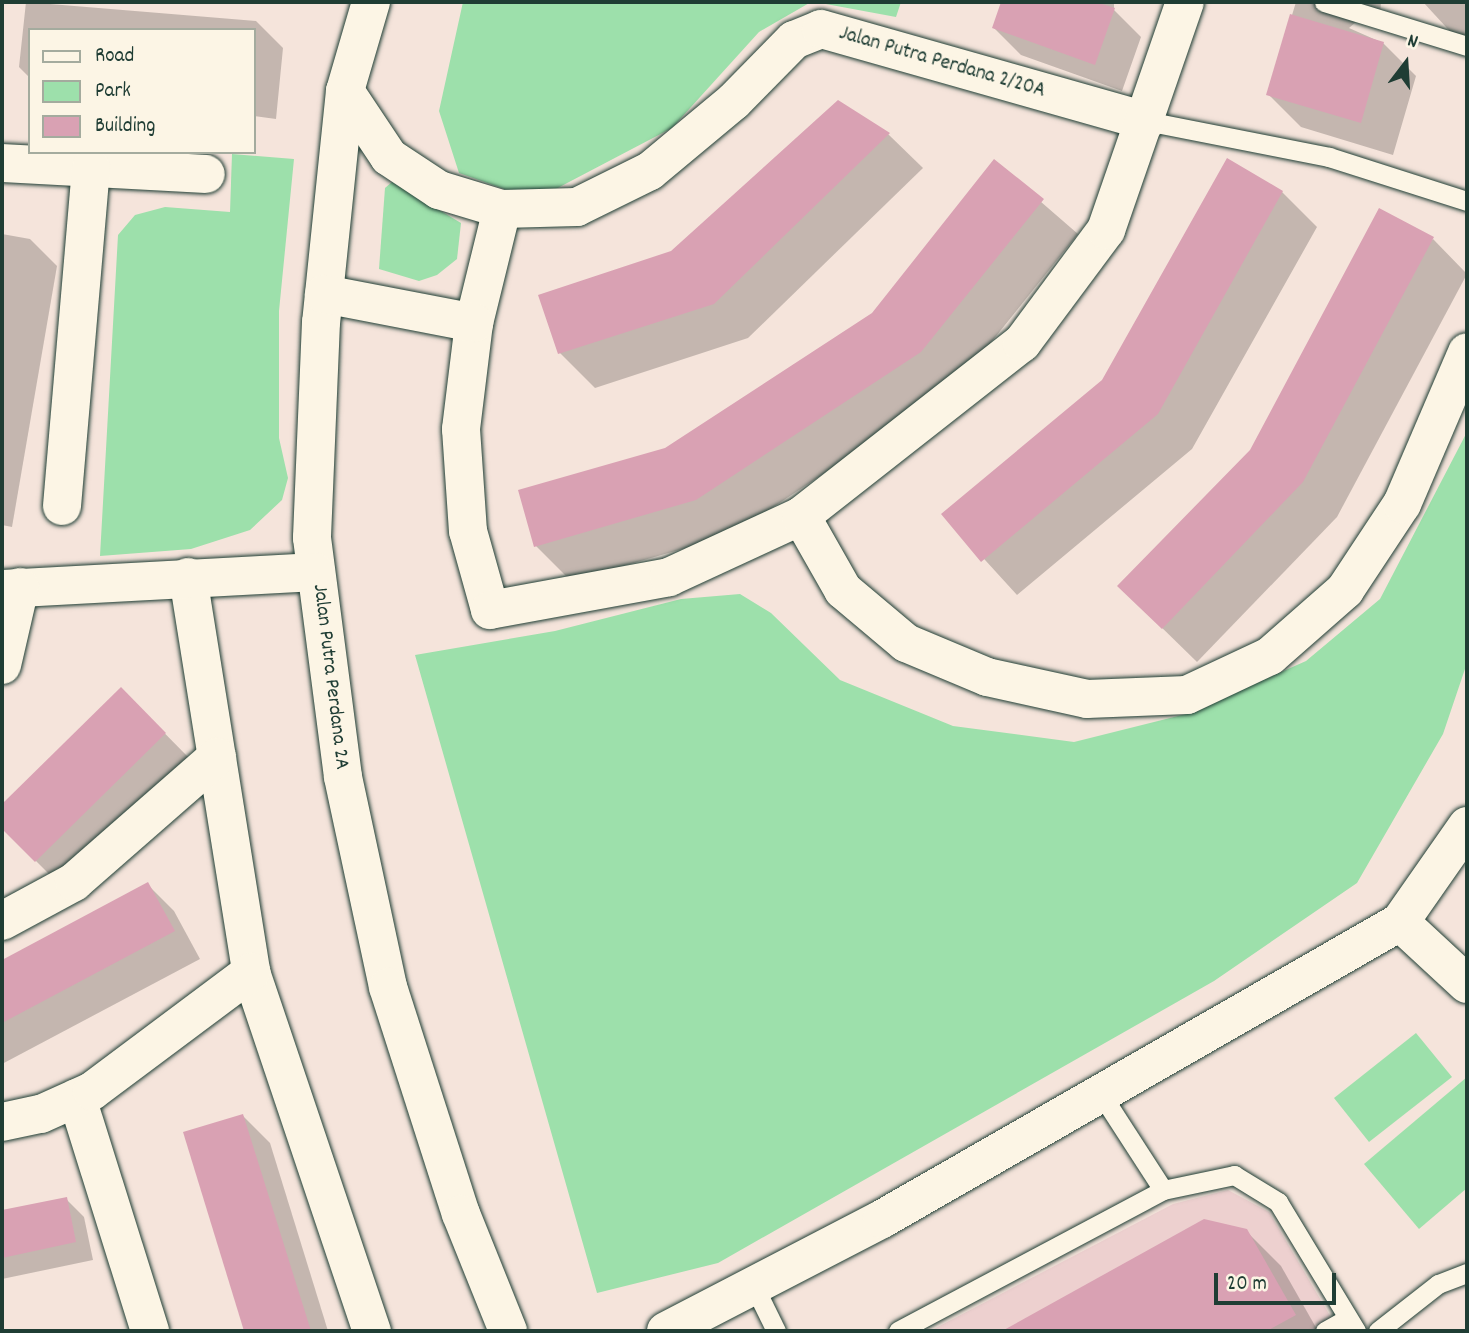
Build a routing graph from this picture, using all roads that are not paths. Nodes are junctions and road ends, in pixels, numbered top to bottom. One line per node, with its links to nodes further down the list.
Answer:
1 (371, 2): 5 (street, Jalan Putra Perdana 2A)
2 (1185, 2): 6 (street)
3 (1324, 2): 4 (lane)
4 (1467, 46)
5 (345, 91): 11 (street, Jalan Putra Perdana 2/20A); 12 (street, Jalan Putra Perdana 2A)
6 (1146, 121): 10 (lane); 11 (street, Jalan Putra Perdana 2/20A); 16 (street)
7 (2, 163): 8 (street)
8 (91, 169): 9 (street); 15 (street)
9 (206, 174)
10 (1467, 201)
11 (502, 209): 13 (street)
12 (324, 294): 13 (street); 17 (street, Jalan Putra Perdana 2A)
13 (474, 323): 16 (street)
14 (1467, 352): 16 (street)
15 (62, 506)
16 (801, 516)
17 (316, 572): 18 (street); 36 (street, Jalan Putra Perdana 2A)
18 (188, 578): 19 (street); 21 (street)
19 (11, 588): 20 (street)
20 (2, 665)
21 (217, 757): 23 (street); 25 (street)
22 (1467, 826): 24 (street)
23 (2, 921)
24 (1400, 922): 26 (street); 27 (street)
25 (251, 972): 28 (street); 35 (street)
26 (1467, 984)
27 (1101, 1094): 30 (lane); 32 (street)
28 (78, 1098): 29 (street); 34 (street)
29 (2, 1122)
30 (1163, 1189): 33 (lane); 39 (lane)
31 (1467, 1273): 41 (lane)
32 (754, 1286): 37 (street); 38 (lane)
33 (1352, 1324): 40 (lane)
34 (150, 1331)
35 (372, 1331)
36 (508, 1331)
37 (666, 1331)
38 (776, 1331)
39 (898, 1331)
40 (1325, 1331)
41 (1378, 1331)

